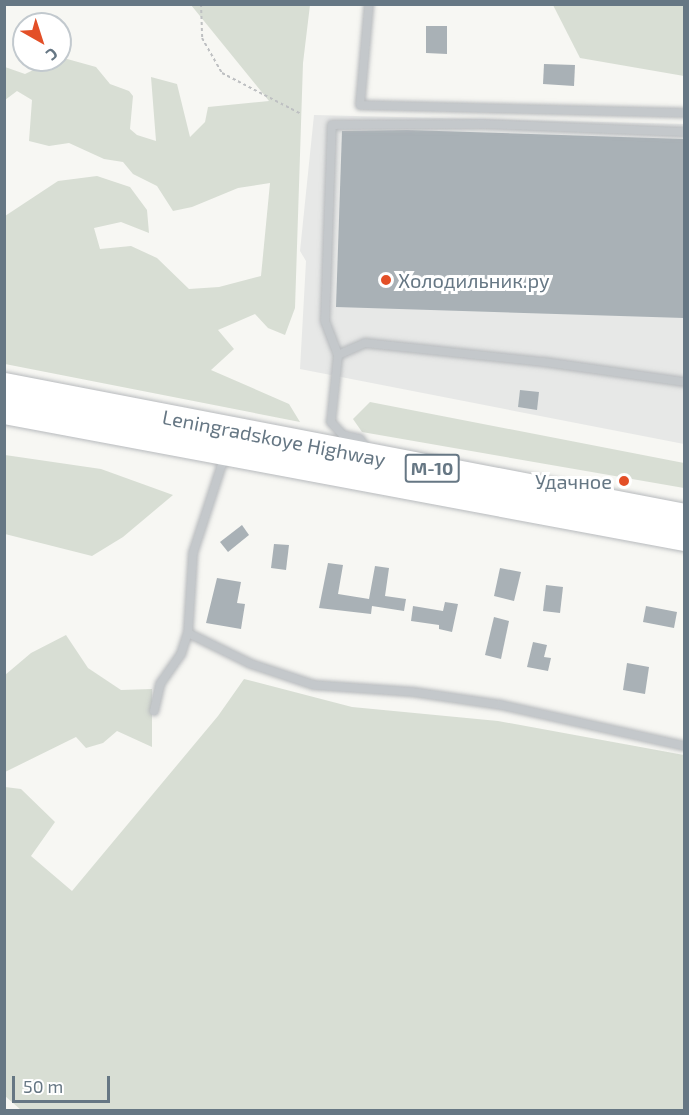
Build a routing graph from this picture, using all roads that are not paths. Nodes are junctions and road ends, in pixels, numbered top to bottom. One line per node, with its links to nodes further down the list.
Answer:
1 (369, 4): 2 (lane)
2 (684, 113)
3 (684, 132): 4 (lane)
4 (339, 355): 5 (lane); 9 (lane)
5 (684, 382)
6 (4, 386): 9 (highway, Leningradskoye Highway / М-10)
7 (4, 410): 8 (highway, Leningradskoye Highway / М-10)
8 (226, 451): 11 (highway, Leningradskoye Highway / М-10); 12 (lane)
9 (372, 456): 10 (highway, Leningradskoye Highway / М-10)
10 (684, 516)
11 (684, 537)
12 (188, 633): 13 (lane); 14 (lane)
13 (154, 711)
14 (684, 746)

